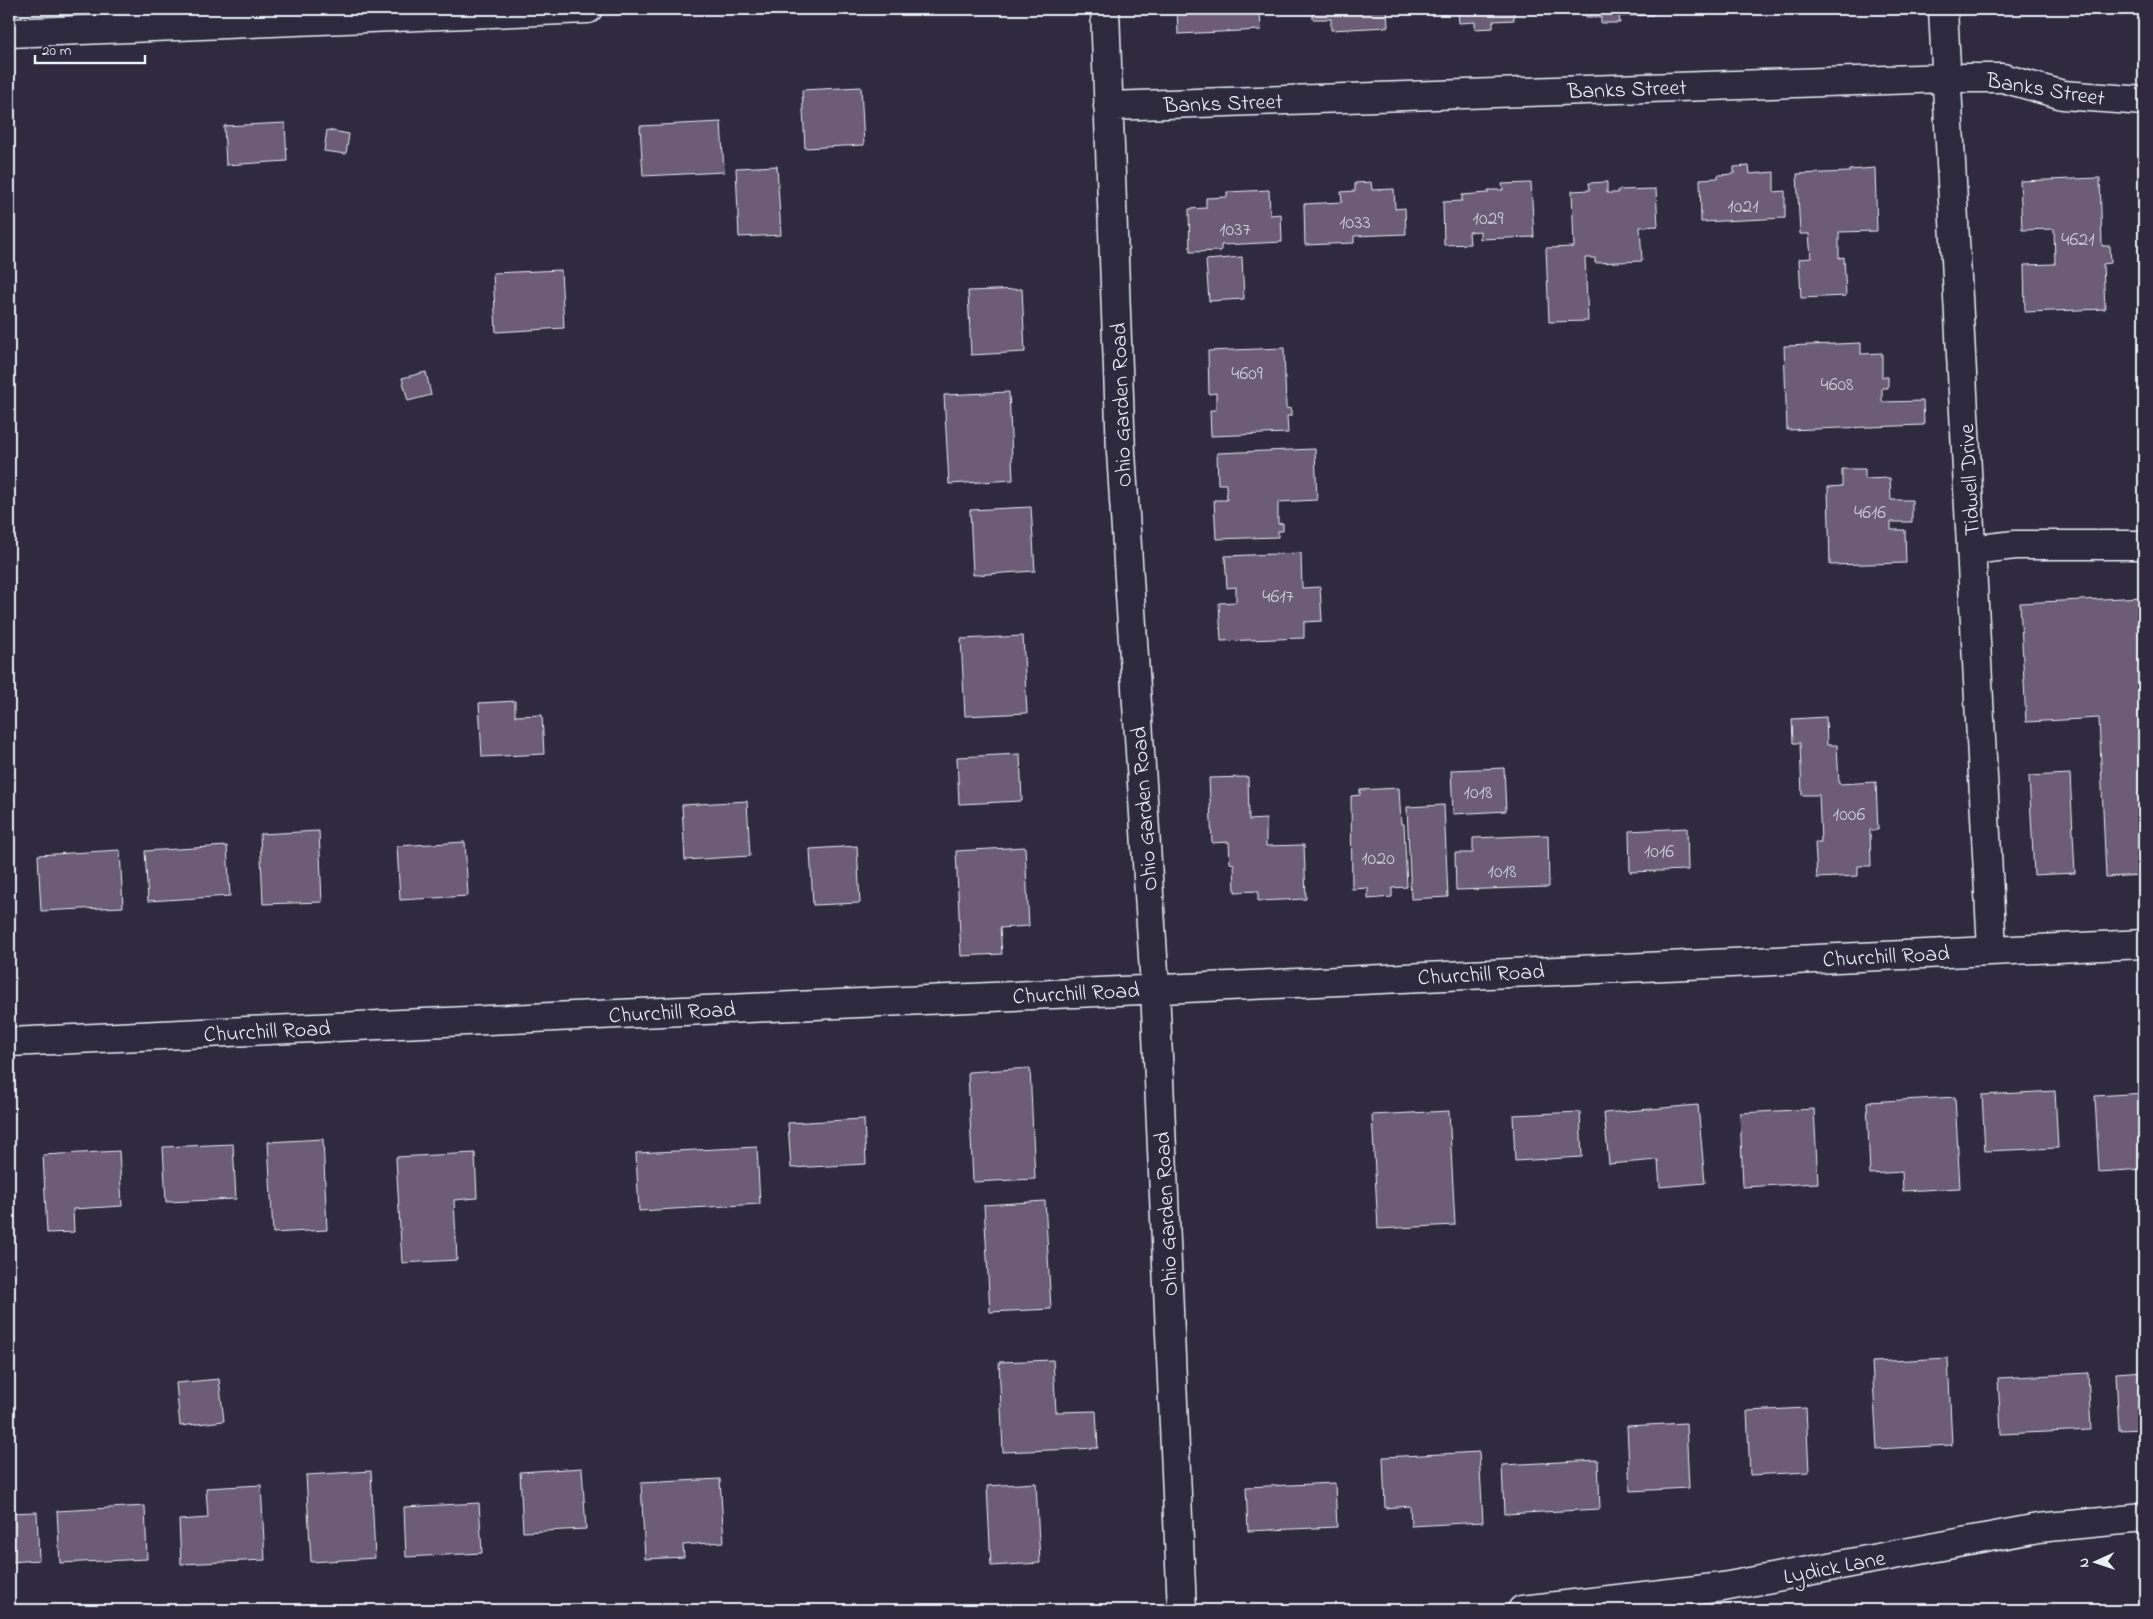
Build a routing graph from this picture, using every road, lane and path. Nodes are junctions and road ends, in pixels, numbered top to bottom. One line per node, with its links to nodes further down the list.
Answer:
1 (588, 9): 4 (street)
2 (1105, 9): 7 (street, Ohio Garden Road)
3 (1943, 9): 5 (street, Tidwell Drive)
4 (9, 33)
5 (1947, 78): 6 (street, Banks Street); 7 (street, Banks Street); 9 (street, Tidwell Drive)
6 (2144, 101)
7 (1108, 106): 12 (street, Ohio Garden Road)
8 (2144, 545): 9 (street)
9 (1971, 550): 11 (street, Tidwell Drive)
10 (2144, 944): 11 (street, Churchill Road)
11 (1992, 950): 12 (street, Churchill Road)
12 (1155, 988): 13 (street, Churchill Road); 15 (street, Ohio Garden Road)
13 (9, 1042)
14 (2144, 1518): 16 (street, Lydick Lane)
15 (1182, 1610)
16 (1522, 1610)

